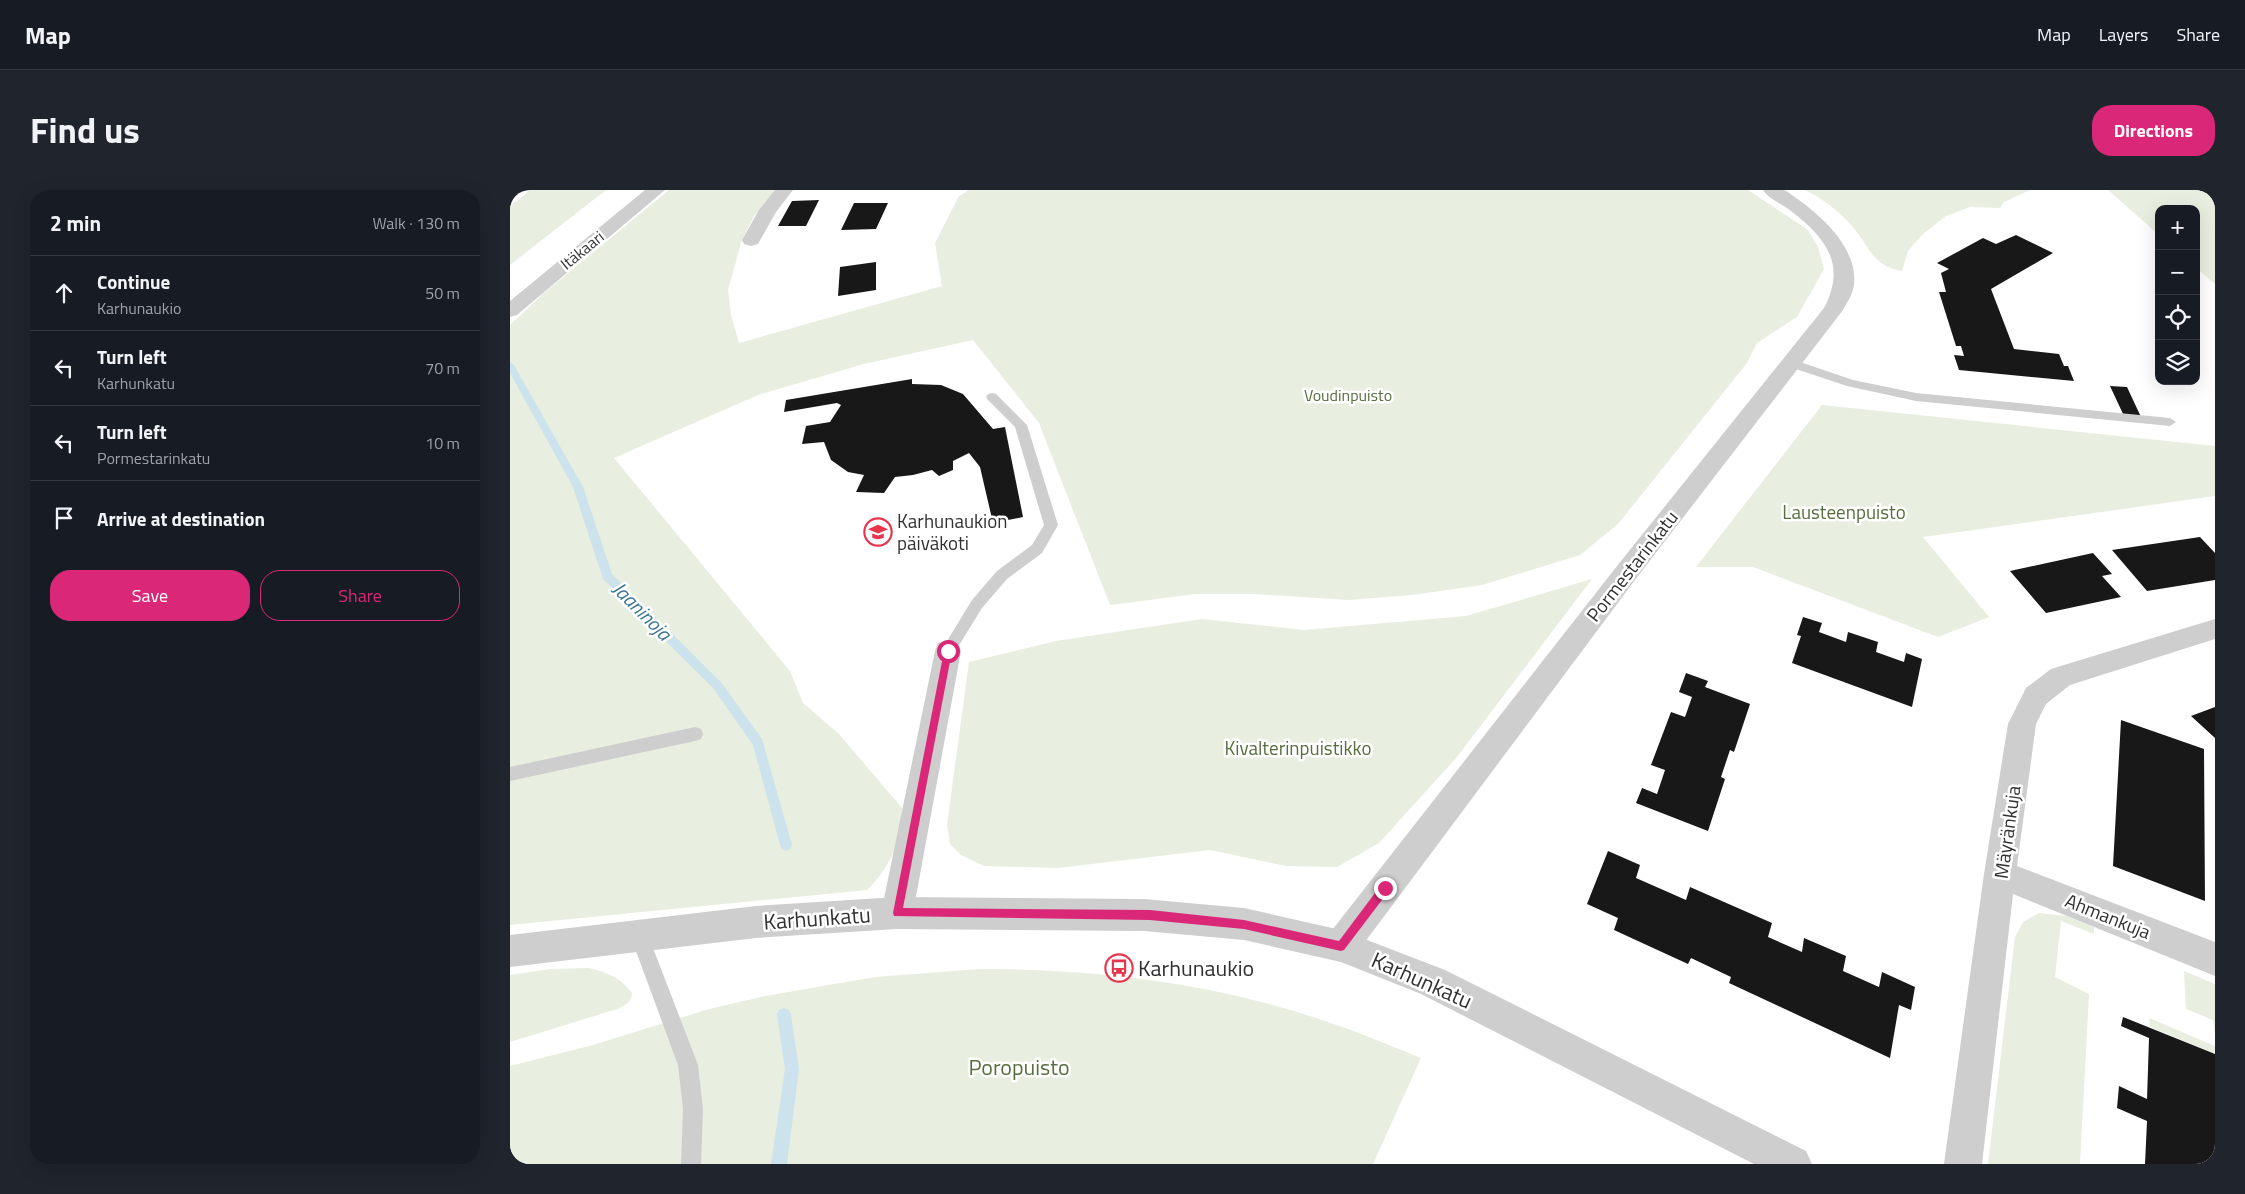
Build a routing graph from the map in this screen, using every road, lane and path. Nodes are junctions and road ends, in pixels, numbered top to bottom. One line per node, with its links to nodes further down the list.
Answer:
1 (514, 190): 5 (lane)
2 (656, 190): 7 (street, Itäkaari)
3 (784, 190): 6 (street)
4 (1772, 190): 8 (street, Pormestarinkatu)
5 (510, 193)
6 (751, 240)
7 (510, 311)
8 (1791, 363): 10 (lane); 18 (street, Pormestarinkatu)
9 (992, 397): 12 (lane)
10 (2170, 422)
11 (2215, 629): 15 (street, Mäyränkuja)
12 (948, 651): 16 (street)
13 (694, 734): 14 (lane)
14 (510, 774)
15 (2000, 874): 20 (street, Ahmankuja); 23 (street, Mäyränkuja)
16 (897, 913): 17 (street, Karhunkatu); 18 (street, Karhunkatu)
17 (639, 935): 19 (street, Karhunkatu); 21 (lane)
18 (1341, 946): 22 (street, Karhunkatu)
19 (510, 951)
20 (2215, 959)
21 (691, 1164)
22 (1793, 1164)
23 (1963, 1164)

